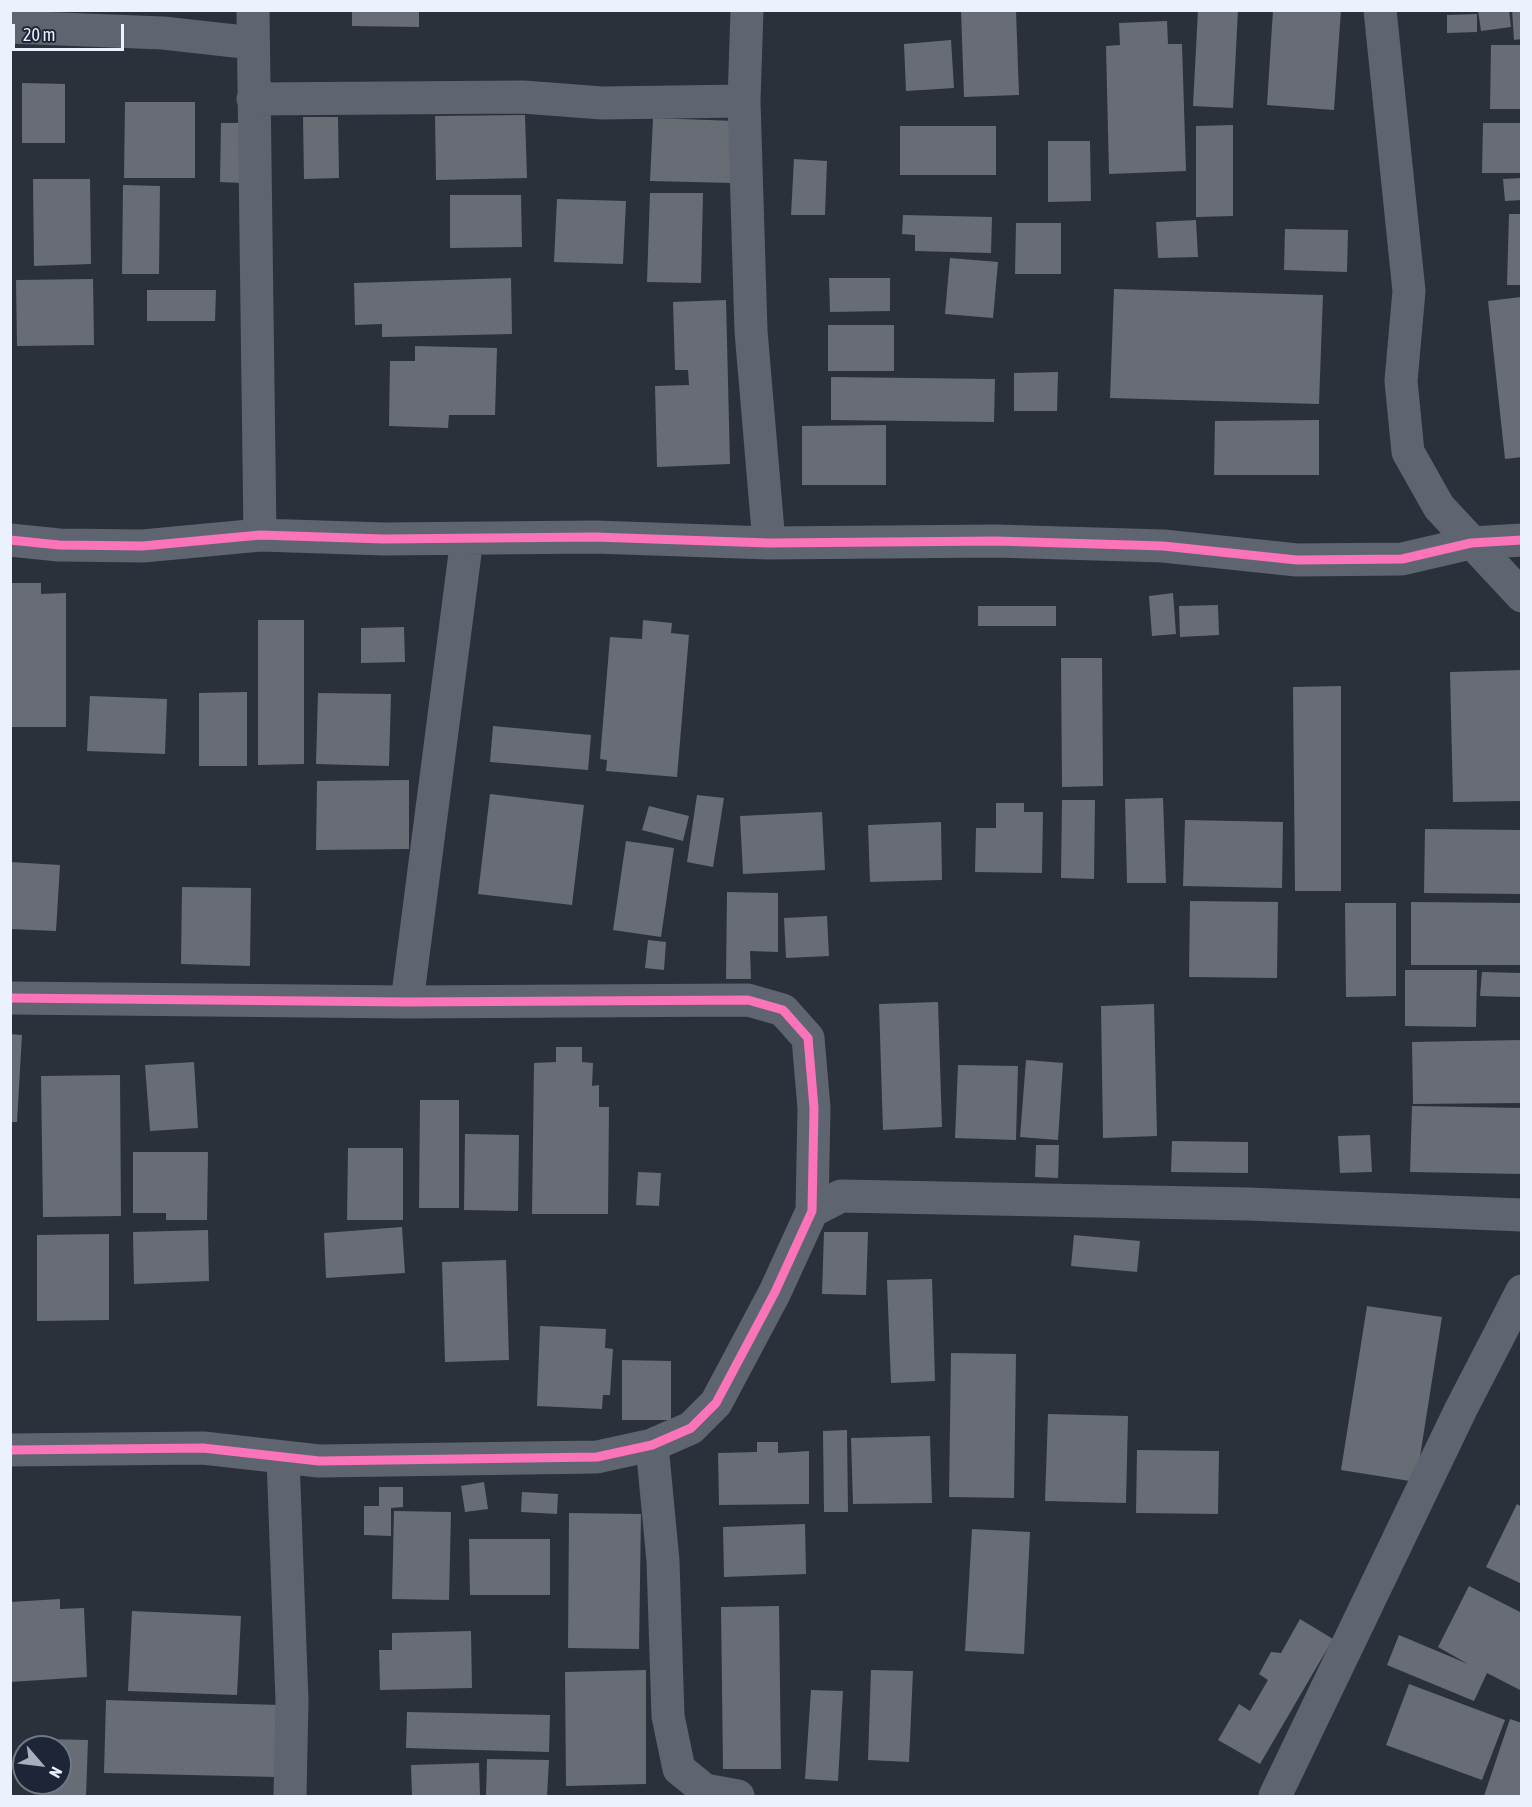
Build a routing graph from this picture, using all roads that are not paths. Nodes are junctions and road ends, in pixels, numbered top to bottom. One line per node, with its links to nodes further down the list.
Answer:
1 (253, 10): 5 (street)
2 (747, 10): 7 (street)
3 (1380, 10): 13 (street)
4 (10, 27): 5 (street)
5 (253, 43): 6 (street)
6 (253, 99): 7 (street); 8 (street)
7 (744, 101): 12 (street)
8 (260, 535): 9 (street); 10 (street)
9 (467, 538): 12 (street); 16 (street)
10 (10, 540)
11 (1521, 540): 13 (street)
12 (769, 543): 13 (street)
13 (1471, 543): 14 (street)
14 (1521, 596)
15 (10, 998): 16 (street)
16 (407, 1002): 17 (street)
17 (812, 1211): 18 (street); 20 (street)
18 (1521, 1215)
19 (1521, 1291): 25 (street)
20 (652, 1445): 22 (street); 24 (street)
21 (10, 1450): 22 (street)
22 (283, 1458): 23 (street)
23 (290, 1797)
24 (738, 1797)
25 (1275, 1797)

